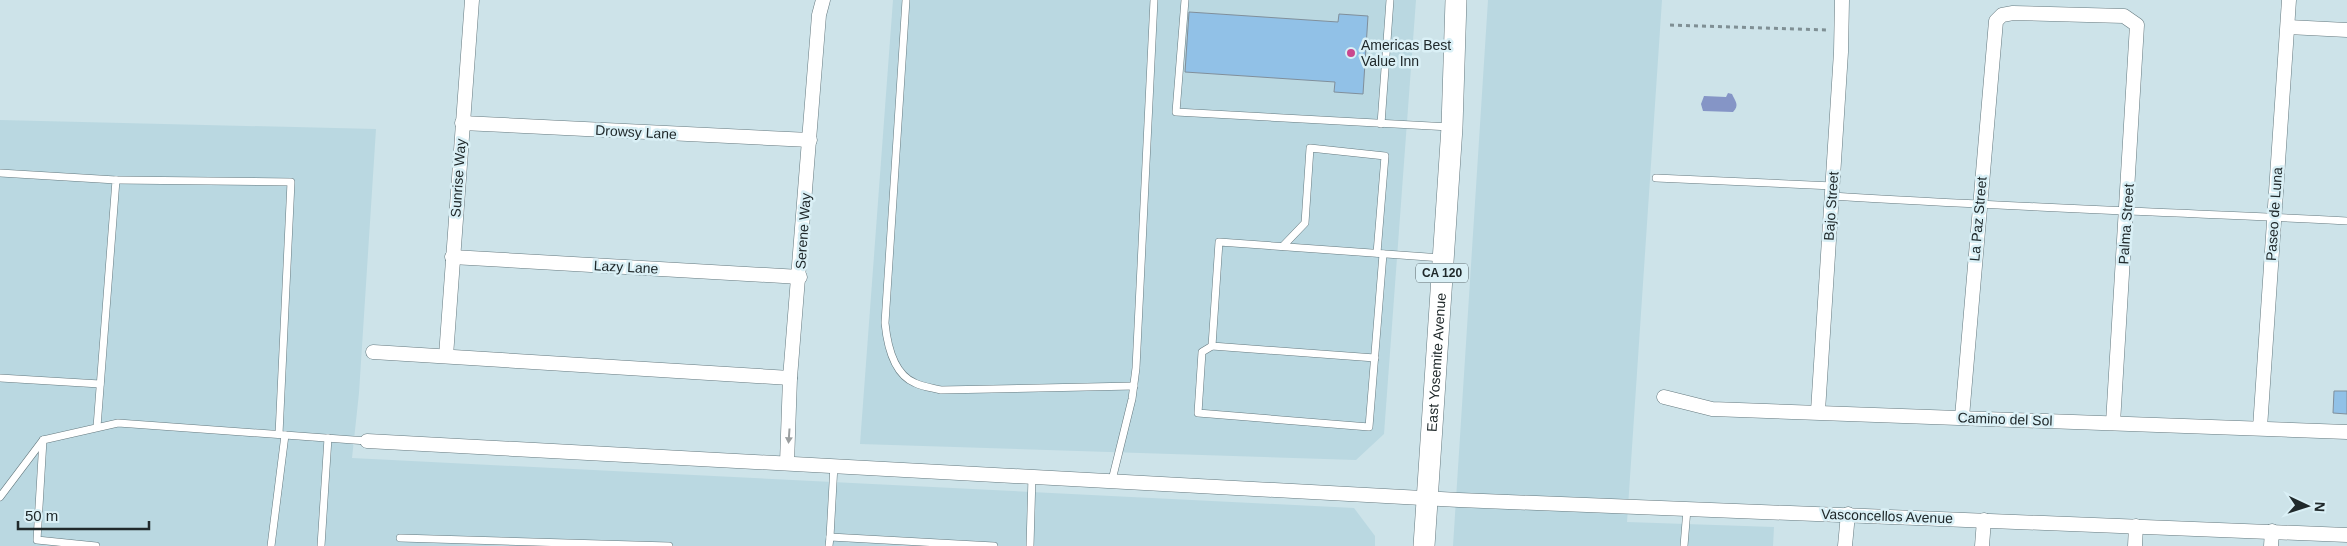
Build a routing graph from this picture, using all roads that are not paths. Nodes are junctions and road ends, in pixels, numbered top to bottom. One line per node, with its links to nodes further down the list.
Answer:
1 (472, 0): 13 (street, Sunrise Way)
2 (823, 0): 16 (street, Serene Way)
3 (906, 0): 37 (lane)
4 (1154, 0): 37 (lane)
5 (1185, 0): 14 (lane)
6 (1390, 0): 14 (lane)
7 (1456, 0): 15 (main road, East Yosemite Avenue / CA 120)
8 (1842, 0): 20 (street, Bajo Street)
9 (2289, 0): 11 (street, Paseo de Luna)
10 (1996, 20): 21 (street, La Paz Street); 22 (street, Palma Street)
11 (2288, 27): 12 (street); 23 (street, Paseo de Luna)
12 (2347, 30)
13 (462, 123): 16 (street, Drowsy Lane); 27 (street, Sunrise Way)
14 (1381, 124): 15 (lane)
15 (1452, 127): 28 (main road, East Yosemite Avenue / CA 120)
16 (810, 140): 29 (street, Serene Way)
17 (0, 173): 19 (lane)
18 (1656, 178): 20 (lane)
19 (116, 180): 36 (lane); 45 (lane)
20 (1832, 191): 21 (lane); 39 (street, Bajo Street)
21 (1980, 205): 22 (lane); 40 (street, La Paz Street)
22 (2127, 209): 23 (lane); 41 (street, Palma Street)
23 (2274, 217): 24 (lane); 43 (street, Paseo de Luna)
24 (2347, 221)
25 (1283, 246): 26 (lane); 26 (lane); 30 (lane)
26 (1380, 254): 28 (lane); 33 (lane)
27 (452, 257): 29 (street, Lazy Lane); 32 (street, Sunrise Way)
28 (1443, 258): 54 (main road, East Yosemite Avenue / CA 120)
29 (800, 277): 35 (street, Serene Way)
30 (1212, 346): 33 (lane); 33 (lane)
31 (373, 352): 32 (street)
32 (446, 356): 35 (street)
33 (1375, 358)
34 (0, 378): 36 (lane)
35 (790, 378): 49 (street, Serene Way, one-way to 49)
36 (100, 384): 42 (lane)
37 (1134, 386): 52 (lane)
38 (1664, 397): 39 (street, Camino del Sol)
39 (1818, 411): 40 (street, Camino del Sol)
40 (1962, 417): 41 (street, Camino del Sol)
41 (2113, 423): 43 (street, Camino del Sol)
42 (96, 428): 45 (lane); 47 (lane)
43 (2260, 428): 44 (street, Camino del Sol)
44 (2347, 432)
45 (282, 435): 46 (lane); 64 (lane)
46 (328, 438): 48 (lane); 65 (lane)
47 (43, 440): 53 (lane); 63 (lane)
48 (367, 441): 49 (street, Vasconcellos Avenue)
49 (787, 463): 50 (street, Vasconcellos Avenue)
50 (834, 465): 51 (street, Vasconcellos Avenue); 61 (lane)
51 (1032, 476): 52 (street, Vasconcellos Avenue); 70 (lane)
52 (1112, 480): 54 (street, Vasconcellos Avenue)
53 (0, 497)
54 (1427, 498): 55 (street, Vasconcellos Avenue); 71 (main road, East Yosemite Avenue / CA 120)
55 (1687, 508): 56 (street, Vasconcellos Avenue); 72 (lane)
56 (1848, 514): 57 (street, Vasconcellos Avenue); 73 (street)
57 (1984, 520): 58 (street, Vasconcellos Avenue); 74 (street)
58 (2136, 526): 59 (street, Vasconcellos Avenue); 75 (street)
59 (2272, 531): 60 (street, Vasconcellos Avenue); 76 (street)
60 (2347, 535)
61 (830, 537): 68 (lane); 69 (lane)
62 (400, 538): 66 (lane)
63 (96, 546)
64 (272, 546)
65 (321, 546)
66 (653, 546): 67 (lane)
67 (669, 546)
68 (829, 546)
69 (994, 546)
70 (1030, 546)
71 (1424, 546)
72 (1684, 546)
73 (1845, 546)
74 (1982, 546)
75 (2135, 546)
76 (2271, 546)

